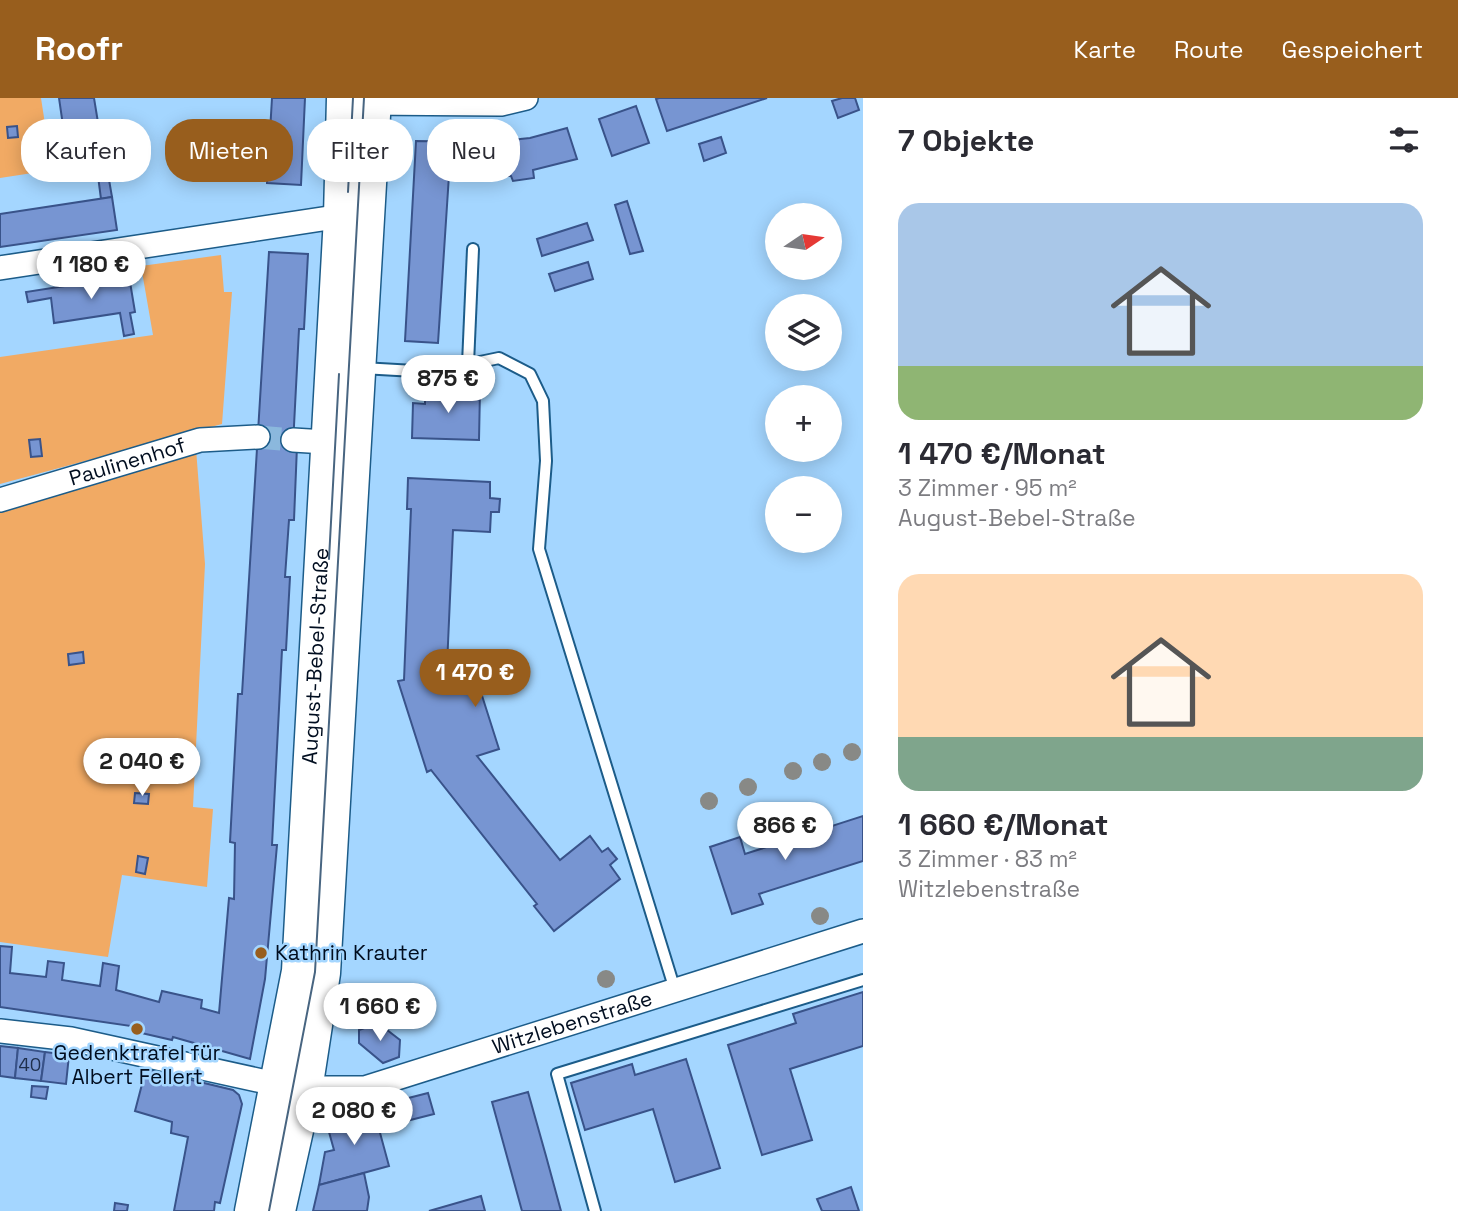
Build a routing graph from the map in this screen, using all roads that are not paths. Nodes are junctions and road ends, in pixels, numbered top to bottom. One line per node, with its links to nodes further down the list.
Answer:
1 (526, 98): 3 (street)
2 (343, 100): 3 (street); 4 (street, August-Bebel-Straße)
3 (375, 100): 4 (street, August-Bebel-Straße)
4 (354, 214): 6 (street); 8 (street, August-Bebel-Straße); 11 (street, August-Bebel-Straße)
5 (473, 249): 7 (lane)
6 (0, 268)
7 (468, 364): 8 (lane); 15 (lane)
8 (359, 368): 11 (street, August-Bebel-Straße)
9 (258, 437): 12 (street, Paulinenhof)
10 (293, 440): 11 (street)
11 (340, 443): 17 (street, August-Bebel-Straße)
12 (0, 500)
13 (863, 931): 15 (street, Witzlebenstraße)
14 (863, 980): 20 (lane)
15 (675, 990): 17 (street, Witzlebenstraße)
16 (0, 1031): 17 (street, Witzlebenstraße)
17 (292, 1087): 18 (street, August-Bebel-Straße); 19 (street, August-Bebel-Straße)
18 (251, 1211)
19 (279, 1211)
20 (595, 1211)

